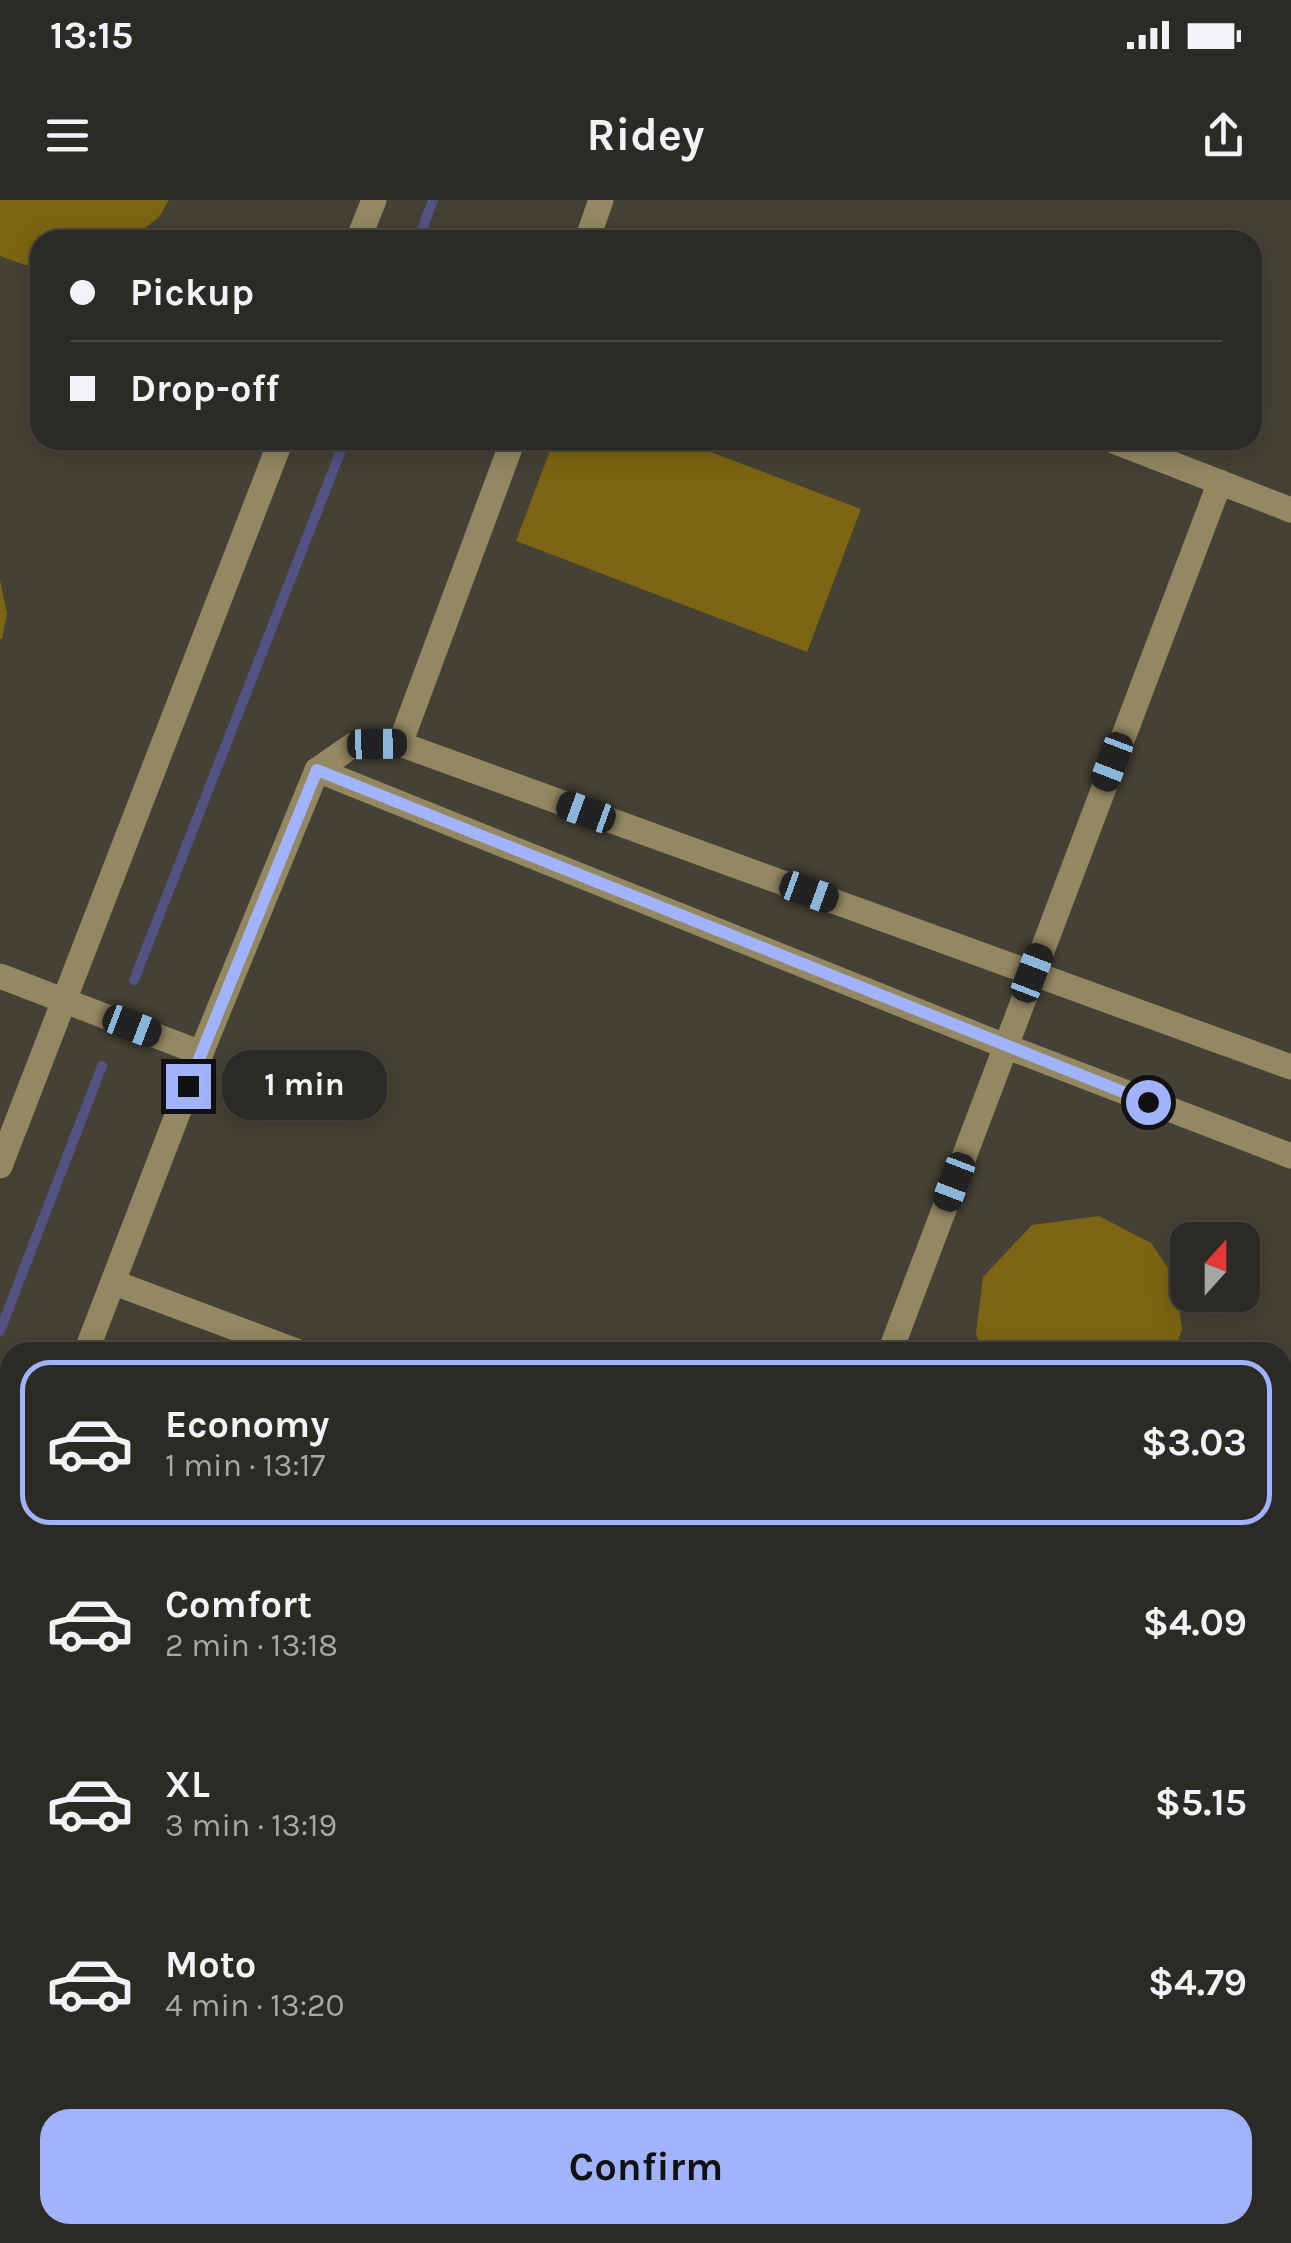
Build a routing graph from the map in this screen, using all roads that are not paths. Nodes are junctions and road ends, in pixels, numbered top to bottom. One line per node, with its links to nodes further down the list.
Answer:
1 (374, 200): 3 (lane)
2 (601, 200): 4 (lane)
3 (362, 230)
4 (593, 230)
5 (276, 450): 14 (lane)
6 (508, 450): 10 (lane)
7 (1137, 450): 8 (lane)
8 (1220, 482): 9 (lane); 12 (lane)
9 (1291, 510)
10 (400, 744): 11 (lane); 12 (lane)
11 (317, 770): 15 (lane); 16 (lane)
12 (1032, 973): 15 (lane); 17 (lane)
13 (0, 976): 14 (lane)
14 (64, 1000): 16 (lane); 19 (lane)
15 (1005, 1046): 18 (lane); 23 (lane)
16 (201, 1052): 20 (lane)
17 (1291, 1067)
18 (1291, 1156)
19 (0, 1166)
20 (114, 1283): 21 (lane); 22 (lane)
21 (90, 1342)
22 (273, 1342)
23 (894, 1342)

